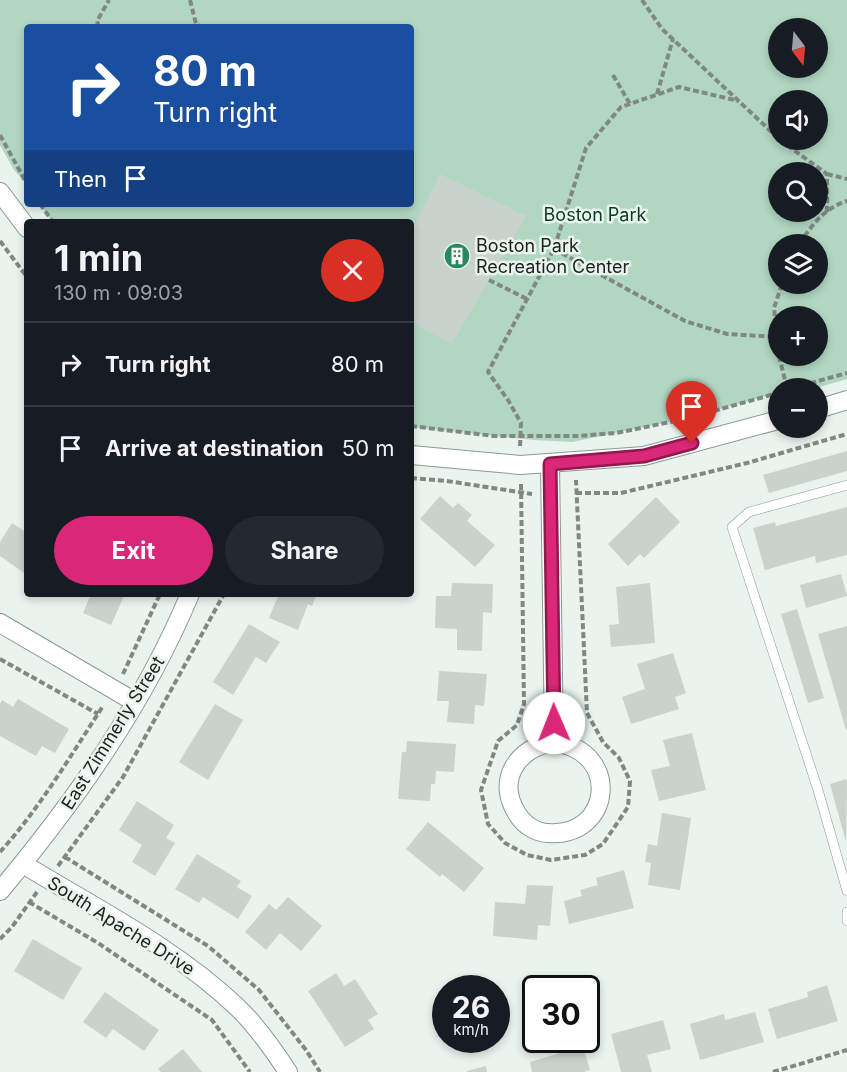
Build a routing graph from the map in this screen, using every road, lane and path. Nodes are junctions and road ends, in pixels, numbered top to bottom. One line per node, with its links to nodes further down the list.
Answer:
1 (109, 0): 4 (path)
2 (190, 0): 5 (path)
3 (642, 0): 6 (path)
4 (98, 24)
5 (196, 24)
6 (673, 39): 8 (path); 9 (path)
7 (613, 75): 10 (path)
8 (657, 95): 9 (path); 10 (path)
9 (739, 101): 11 (path)
10 (630, 104): 25 (path)
11 (768, 129)
12 (0, 135): 16 (path)
13 (794, 150): 14 (path)
14 (811, 162)
15 (828, 174): 17 (path)
16 (24, 179)
17 (847, 180)
18 (0, 192): 22 (street)
19 (847, 201): 20 (path)
20 (828, 211)
21 (816, 222): 23 (path)
22 (24, 224)
23 (806, 234)
24 (0, 241): 26 (path)
25 (554, 249): 28 (path); 29 (path)
26 (24, 273)
27 (489, 280): 28 (path)
28 (527, 299): 37 (path)
29 (768, 336)
30 (847, 373): 31 (path)
31 (828, 378)
32 (768, 396): 37 (path)
33 (847, 400): 34 (street)
34 (828, 406)
35 (768, 423): 39 (street)
36 (414, 426): 37 (path)
37 (520, 436): 40 (path)
38 (414, 455): 40 (street)
39 (550, 464): 40 (street); 50 (street)
40 (520, 465)
41 (847, 485): 55 (lane)
42 (159, 597): 47 (path)
43 (189, 597): 48 (street, East Zimmerly Street)
44 (222, 597): 53 (path)
45 (0, 623): 47 (street)
46 (0, 659): 49 (path)
47 (113, 691): 48 (street); 49 (path)
48 (135, 702): 52 (street, East Zimmerly Street)
49 (98, 714): 51 (path)
50 (554, 742): 50 (street)
51 (0, 852)
52 (23, 864): 53 (street, South Apache Drive); 54 (street, East Zimmerly Street)
53 (47, 879): 56 (path); 62 (street, South Apache Drive)
54 (0, 891)
55 (847, 891)
56 (29, 902): 59 (path); 61 (path)
57 (847, 912): 58 (lane)
58 (847, 921)
59 (0, 939)
60 (847, 1050): 63 (path)
61 (250, 1072)
62 (288, 1072)
63 (773, 1072)

